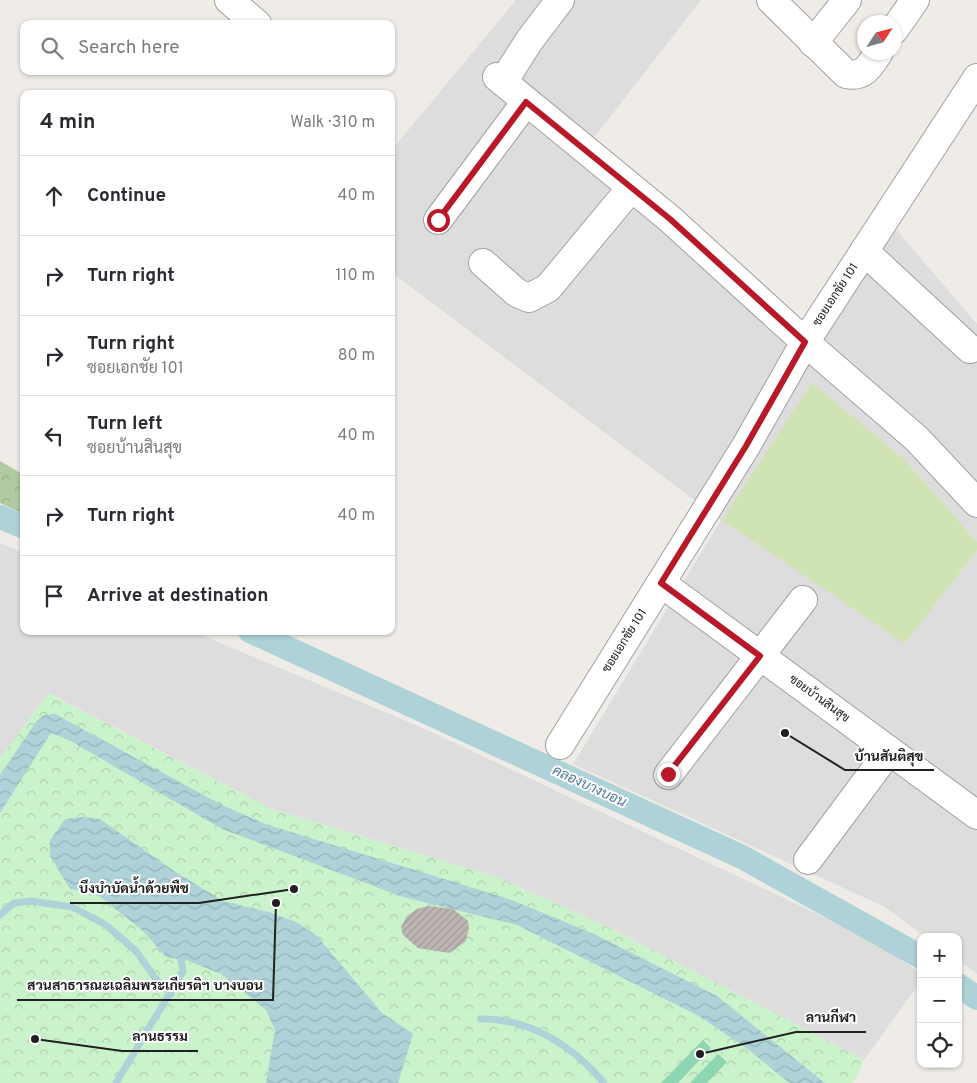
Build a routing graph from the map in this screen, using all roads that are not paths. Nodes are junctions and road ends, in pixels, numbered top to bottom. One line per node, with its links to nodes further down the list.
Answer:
1 (229, 0): 7 (street)
2 (560, 0): 11 (street)
3 (847, 0): 8 (street)
4 (914, 0): 6 (street)
5 (779, 3): 8 (street)
6 (902, 18)
7 (252, 20)
8 (814, 42): 9 (street)
9 (874, 60)
10 (977, 78): 14 (street, ซอยเอกชัย 101)
11 (526, 102): 12 (street); 13 (street)
12 (631, 188): 15 (street); 16 (street)
13 (438, 220)
14 (864, 251): 16 (street, ซอยเอกชัย 101); 17 (street)
15 (484, 262)
16 (805, 342): 18 (street); 19 (street, ซอยเอกชัย 101)
17 (970, 349)
18 (977, 503)
19 (661, 583): 21 (street, ซอยบ้านสินสุข); 22 (street, ซอยเอกชัย 101)
20 (803, 600): 21 (street)
21 (760, 656): 23 (street, ซอยบ้านสินสุข); 24 (street)
22 (560, 746)
23 (889, 750): 25 (street, ซอยบ้านสินสุข); 26 (street)
24 (668, 774)
25 (977, 815)
26 (808, 860)

